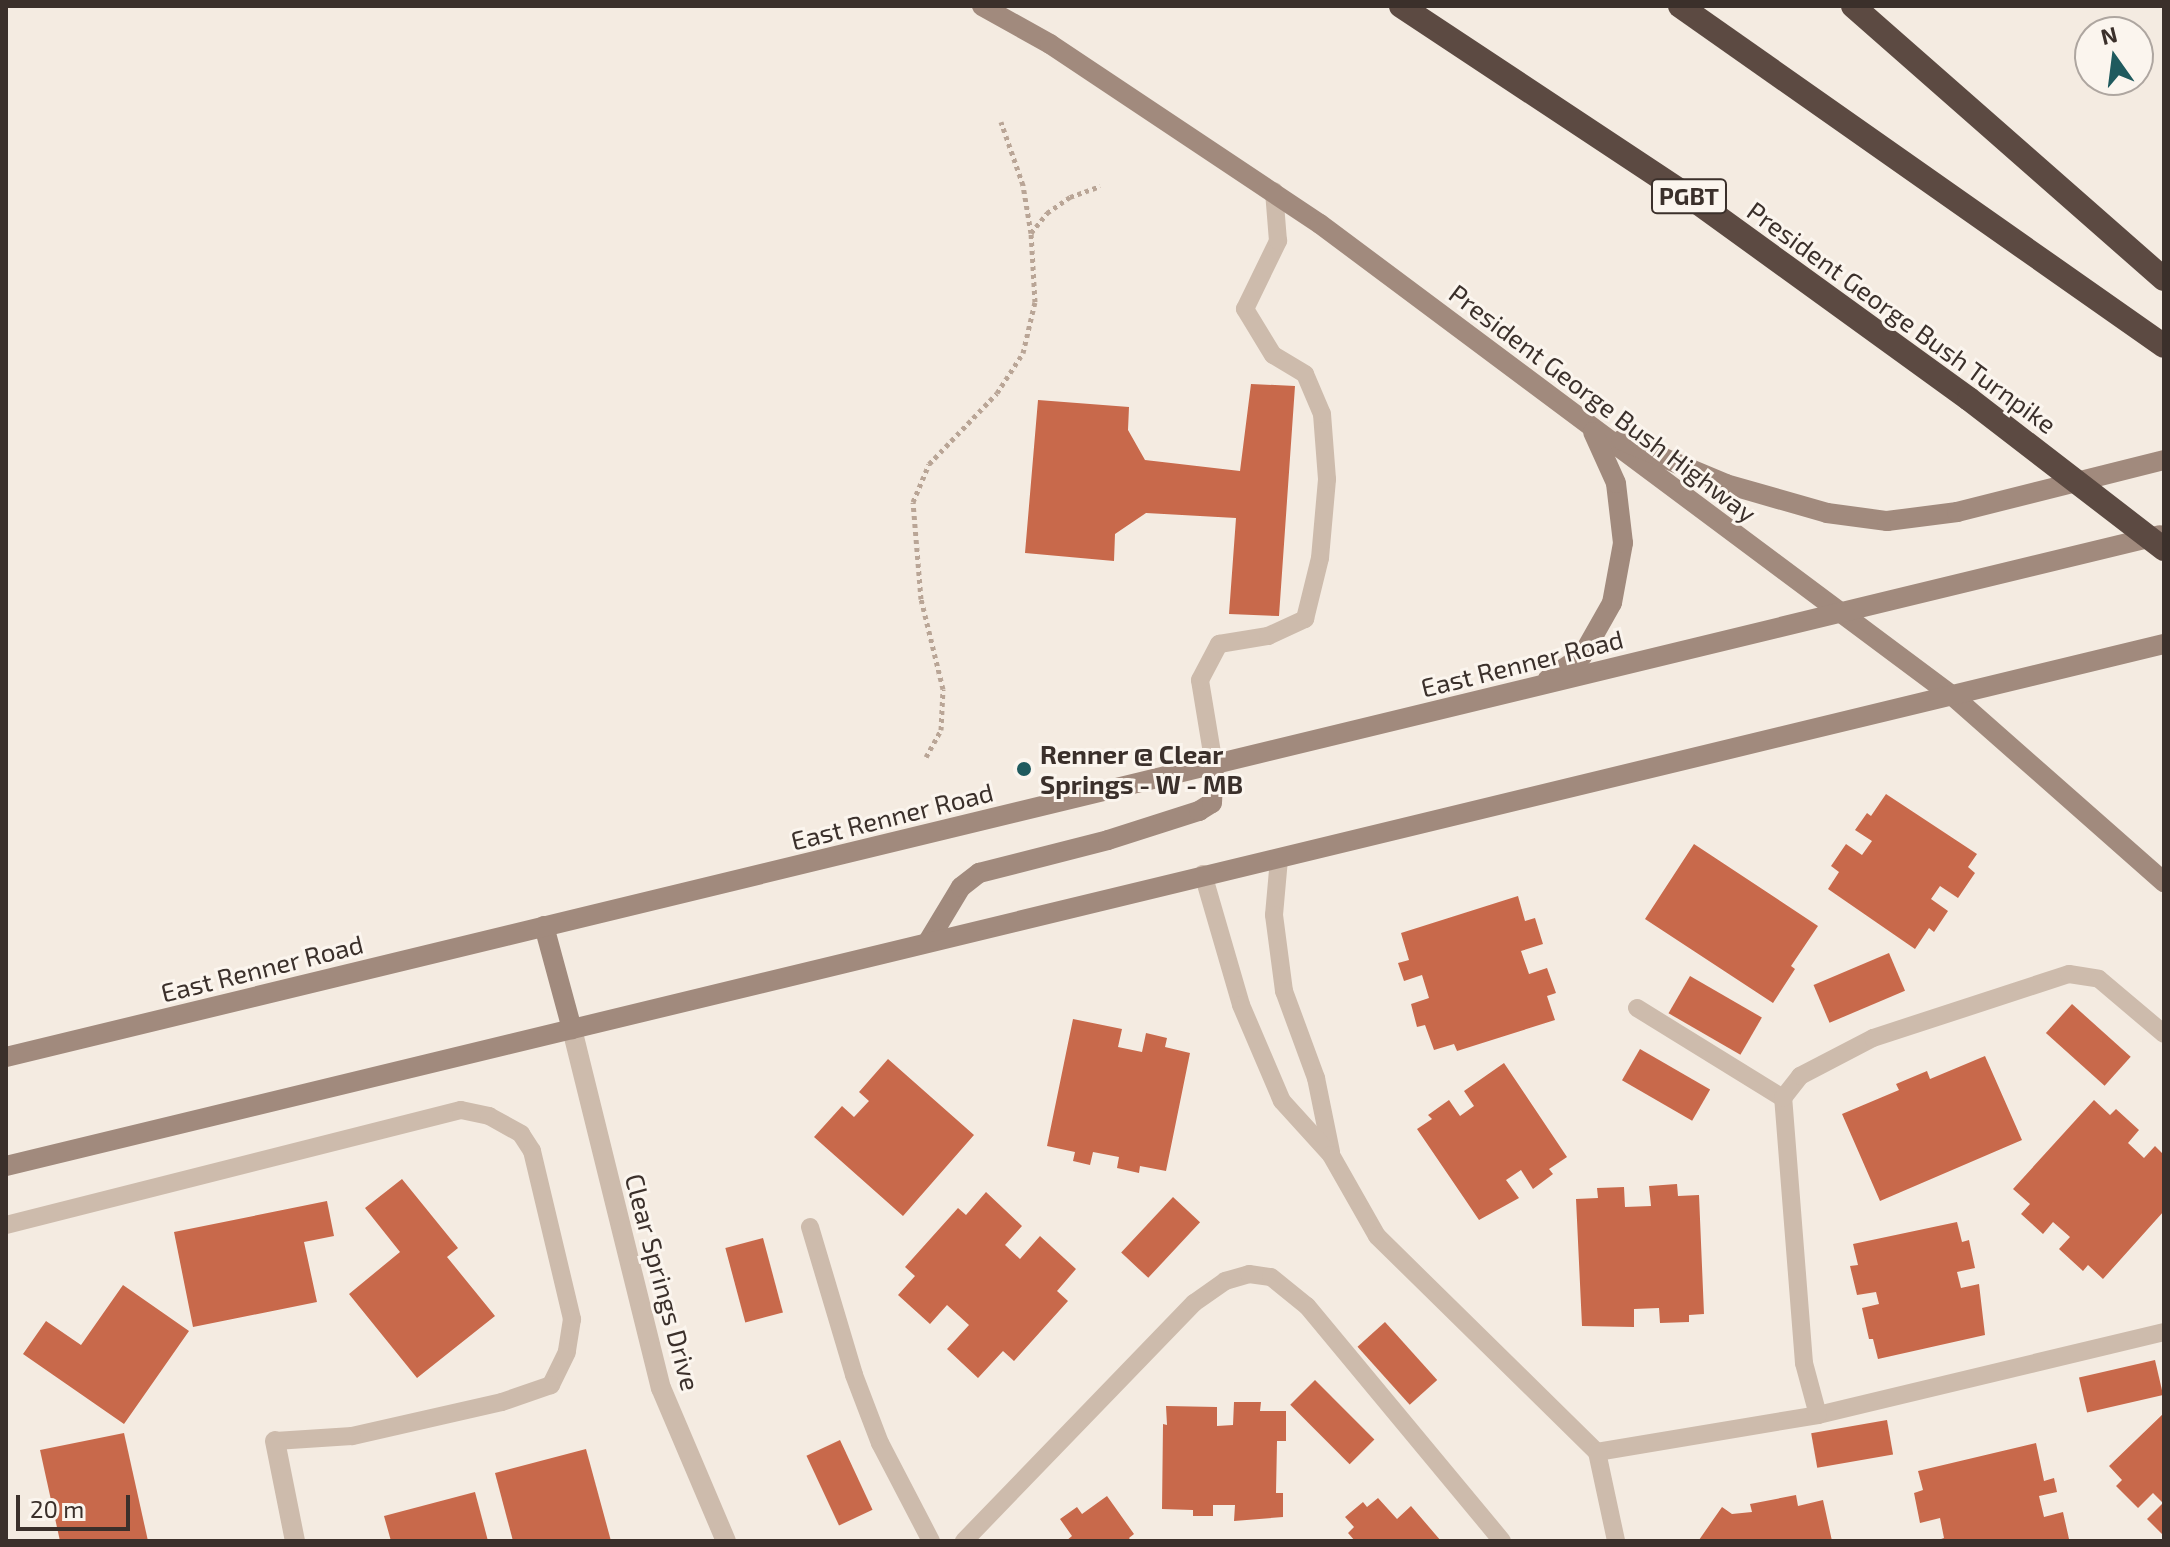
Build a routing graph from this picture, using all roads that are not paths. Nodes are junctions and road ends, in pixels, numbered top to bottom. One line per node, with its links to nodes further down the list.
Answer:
1 (982, 6): 5 (main road, President George Bush Highway)
2 (1401, 6): 11 (highway, President George Bush Turnpike / PGBT, bridge)
3 (1680, 6): 7 (highway)
4 (1853, 6): 6 (highway)
5 (1274, 191): 8 (main road, President George Bush Highway); 16 (lane)
6 (2164, 279)
7 (2164, 346)
8 (1591, 428): 9 (main road); 12 (main road, President George Bush Highway); 14 (main road)
9 (2164, 460)
10 (2164, 534): 12 (main road, East Renner Road)
11 (2164, 549)
12 (1840, 613): 14 (main road, East Renner Road); 15 (main road, President George Bush Highway)
13 (2164, 644): 15 (main road)
14 (1536, 686): 16 (main road, East Renner Road)
15 (1954, 697): 17 (main road); 19 (main road, President George Bush Highway)
16 (1214, 765): 20 (main road, East Renner Road); 21 (main road)
17 (1279, 859): 18 (main road); 27 (lane)
18 (1203, 874): 21 (main road); 27 (lane)
19 (2164, 882)
20 (544, 926): 23 (main road); 25 (main road, East Renner Road)
21 (929, 940): 23 (main road)
22 (1637, 1008): 26 (lane)
23 (572, 1029): 28 (main road); 36 (street, Clear Springs Drive)
24 (2164, 1034): 26 (lane)
25 (6, 1057)
26 (1783, 1098): 32 (lane)
27 (1331, 1155): 34 (lane)
28 (6, 1166)
29 (6, 1225): 33 (lane)
30 (810, 1227): 37 (lane)
31 (2164, 1332): 32 (lane)
32 (1818, 1415): 34 (lane)
33 (275, 1441): 35 (street)
34 (1597, 1452): 40 (lane)
35 (295, 1541)
36 (726, 1541)
37 (931, 1541)
38 (964, 1541): 39 (lane)
39 (1502, 1541)
40 (1616, 1541)

